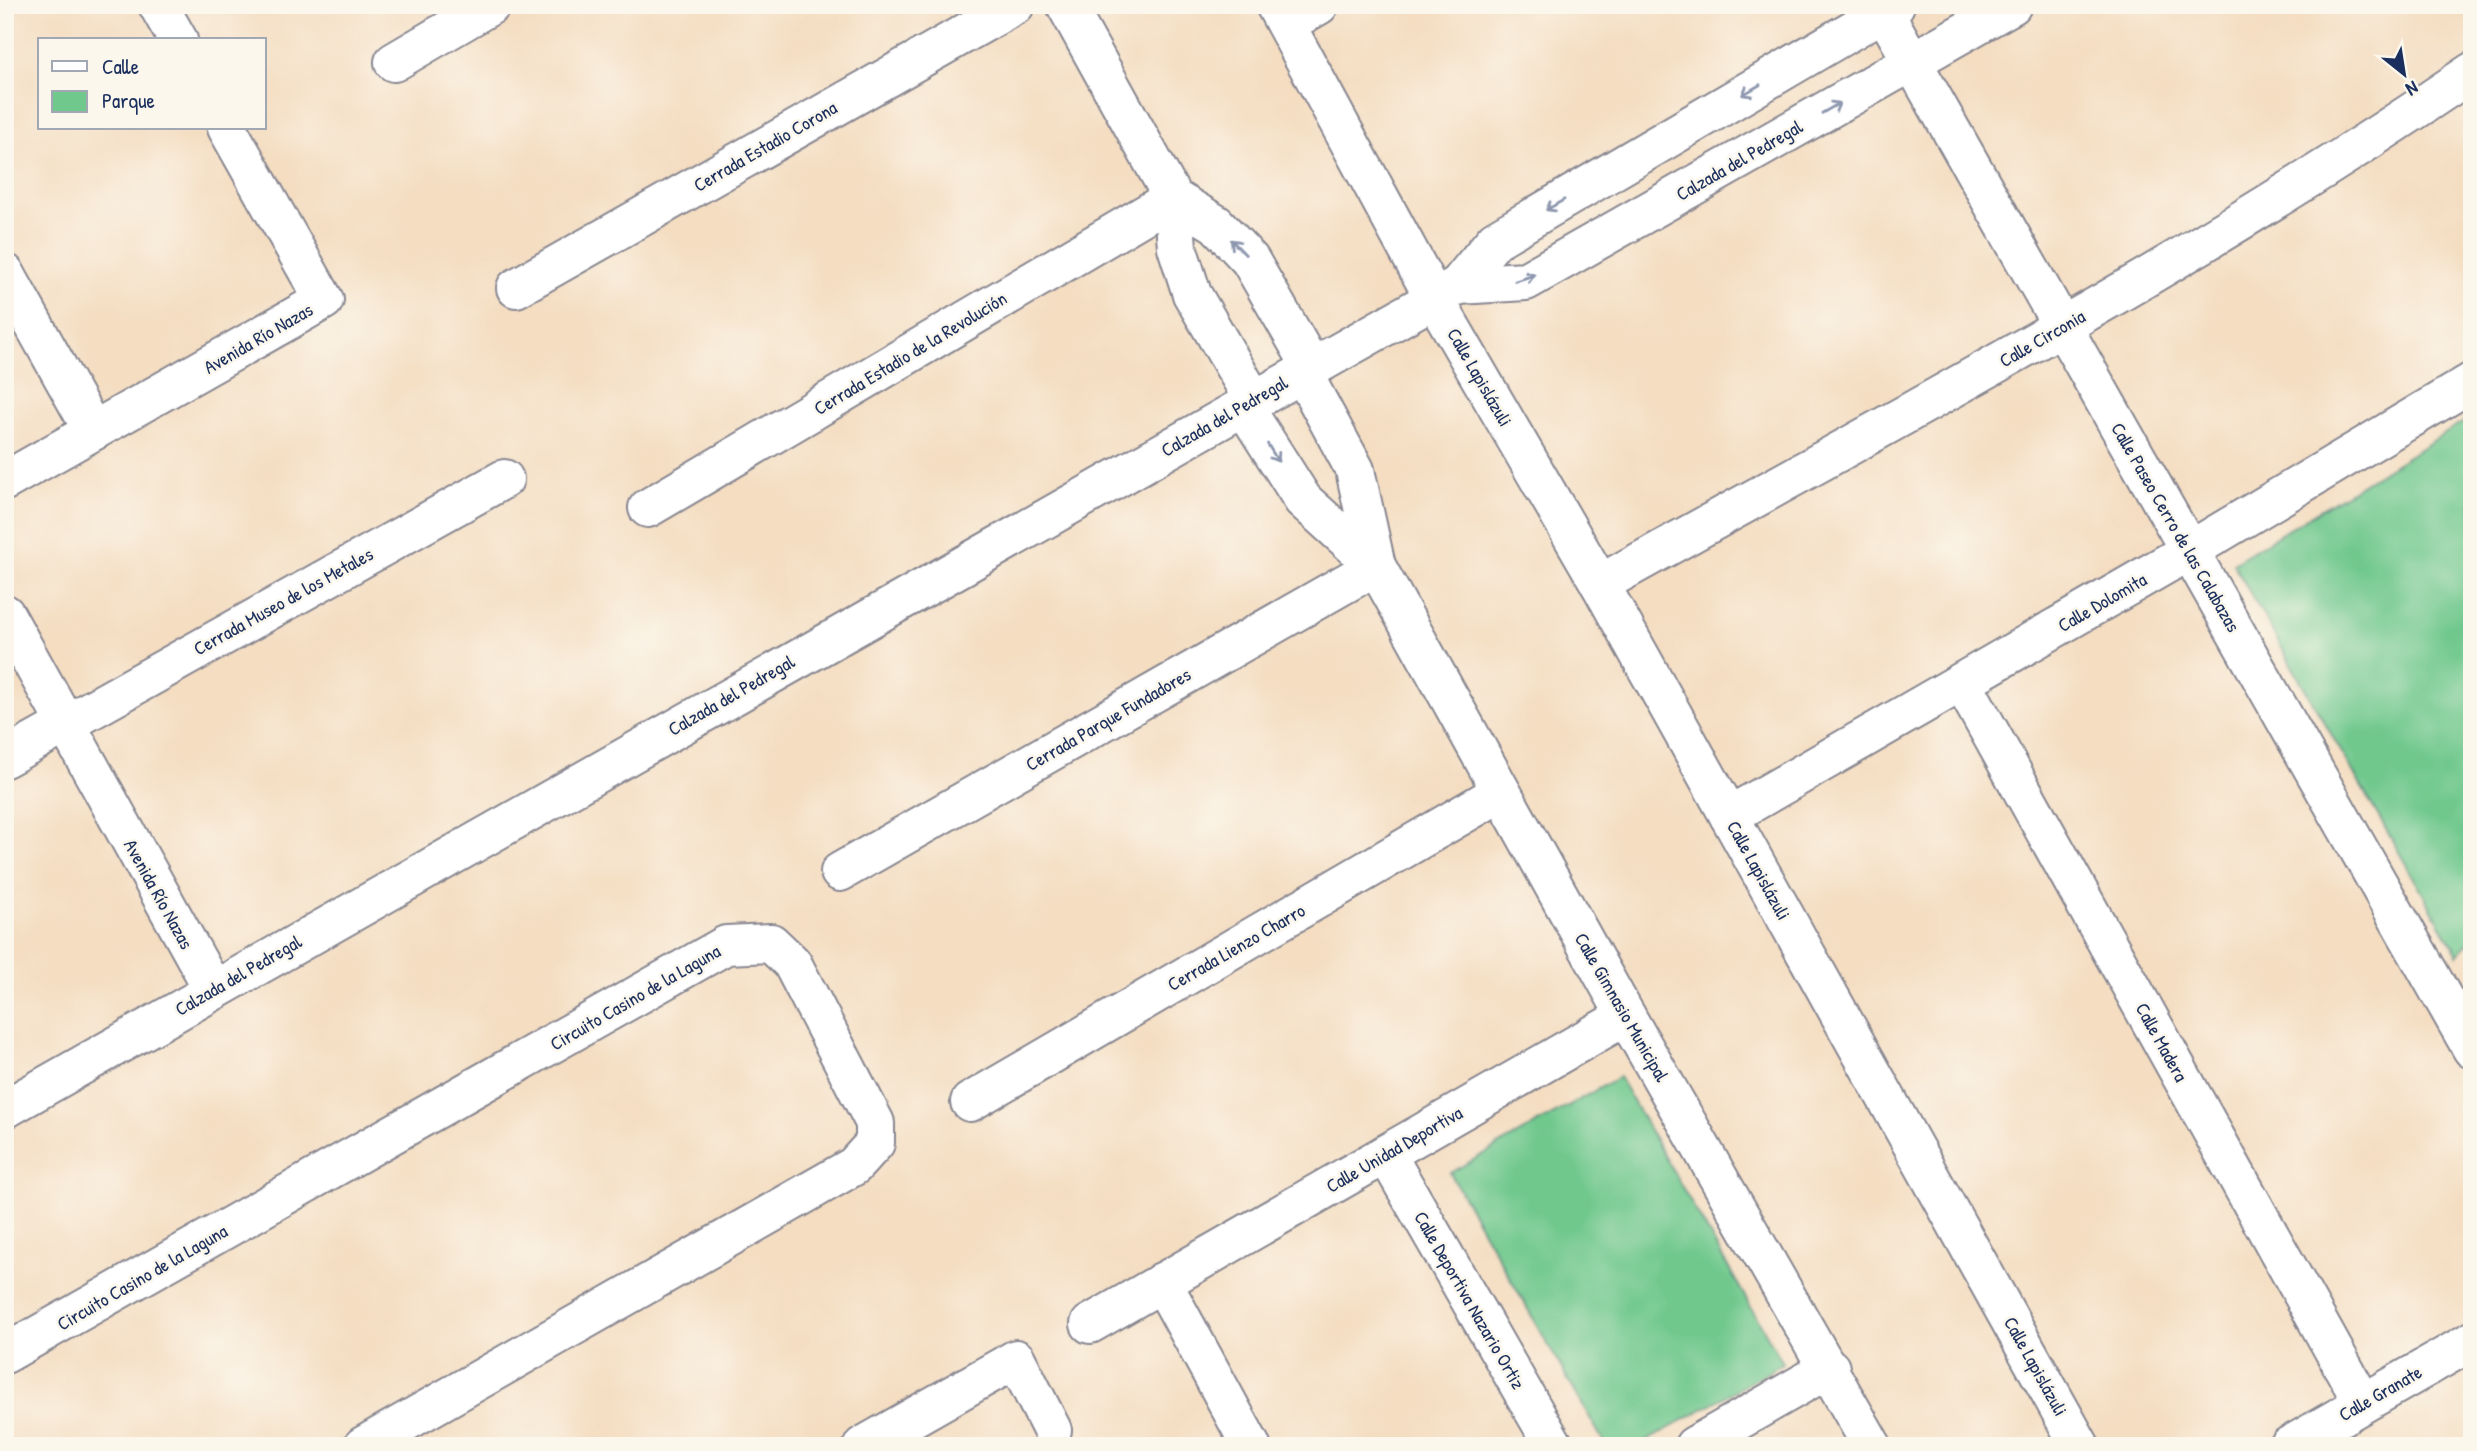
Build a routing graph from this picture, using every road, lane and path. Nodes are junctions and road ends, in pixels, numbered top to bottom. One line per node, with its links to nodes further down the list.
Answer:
1 (158, 5): 9 (street)
2 (491, 5): 10 (street)
3 (1014, 5): 16 (street, Cerrada Estadio Corona)
4 (1066, 5): 14 (street)
5 (1319, 5): 8 (street)
6 (2012, 5): 11 (street, Calzada del Pedregal)
7 (1886, 7): 11 (street, Calle Paseo Cerro de las Calabazas); 17 (street, Calzada del Pedregal, one-way to 17)
8 (1281, 15): 17 (street, Calle Lapislázuli)
9 (177, 38)
10 (394, 62)
11 (1912, 62): 17 (street, Calzada del Pedregal, one-way to 11); 18 (street, Calle Paseo Cerro de las Calabazas)
12 (2472, 72): 18 (street, Calle Circonia)
13 (228, 130): 22 (street, Avenida Río Nazas)
14 (1172, 198): 19 (street, Calle Gimnasio Municipal, one-way to 14); 21 (street, Calle Gimnasio Municipal); 25 (street, Cerrada Estadio de la Revolución)
15 (5, 273): 22 (street)
16 (516, 288)
17 (1446, 291): 19 (street, Calzada del Pedregal); 28 (street, Calle Lapislázuli)
18 (2063, 327): 26 (street, Calle Paseo Cerro de las Calabazas); 28 (street, Calle Circonia)
19 (1306, 369): 21 (street, Calzada del Pedregal); 27 (street, Calle Gimnasio Municipal)
20 (2472, 383): 26 (street, Calle Dolomita)
21 (1248, 402): 27 (street, Calle Gimnasio Municipal, one-way to 27); 36 (street, Calzada del Pedregal)
22 (93, 431): 24 (street, Avenida Río Nazas)
23 (504, 479): 31 (street, Cerrada Museo de los Metales)
24 (5, 481)
25 (648, 508)
26 (2189, 551): 30 (street, Calle Dolomita); 37 (street, Calle Paseo Cerro de las Calabazas)
27 (1376, 566): 33 (street, Calle Gimnasio Municipal); 35 (street, Cerrada Parque Fundadores)
28 (1600, 584): 34 (street, Calle Lapislázuli)
29 (5, 614): 31 (street, Avenida Río Nazas)
30 (1962, 682): 34 (street, Calle Dolomita); 48 (street, Calle Madera)
31 (63, 723): 32 (street, Cerrada Museo de los Metales); 36 (street, Avenida Río Nazas)
32 (5, 758)
33 (1501, 792): 38 (street, Calle Gimnasio Municipal); 40 (street, Cerrada Lienzo Charro)
34 (1729, 816): 56 (street, Calle Lapislázuli)
35 (840, 872)
36 (213, 989): 41 (street, Calzada del Pedregal)
37 (2462, 1003): 39 (street, Calle Paseo Cerro de las Calabazas)
38 (1626, 1016): 42 (street, Calle Unidad Deportiva); 47 (street, Calle Gimnasio Municipal)
39 (2472, 1049)
40 (971, 1102)
41 (5, 1109)
42 (1386, 1154): 43 (street, Calle Unidad Deportiva); 53 (street, Calle Deportiva Nazario Ortiz)
43 (1162, 1282): 44 (street, Calle Unidad Deportiva); 52 (street)
44 (1090, 1324)
45 (2472, 1341): 48 (street, Calle Granate)
46 (5, 1354): 50 (street, Circuito Casino de la Laguna)
47 (1830, 1368): 54 (street); 55 (street, Calle Gimnasio Municipal)
48 (2363, 1403): 57 (street, Calle Granate)
49 (1052, 1430): 51 (street)
50 (363, 1446)
51 (863, 1446)
52 (1251, 1446)
53 (1553, 1446)
54 (1694, 1446)
55 (1872, 1446)
56 (2080, 1446)
57 (2289, 1446)

